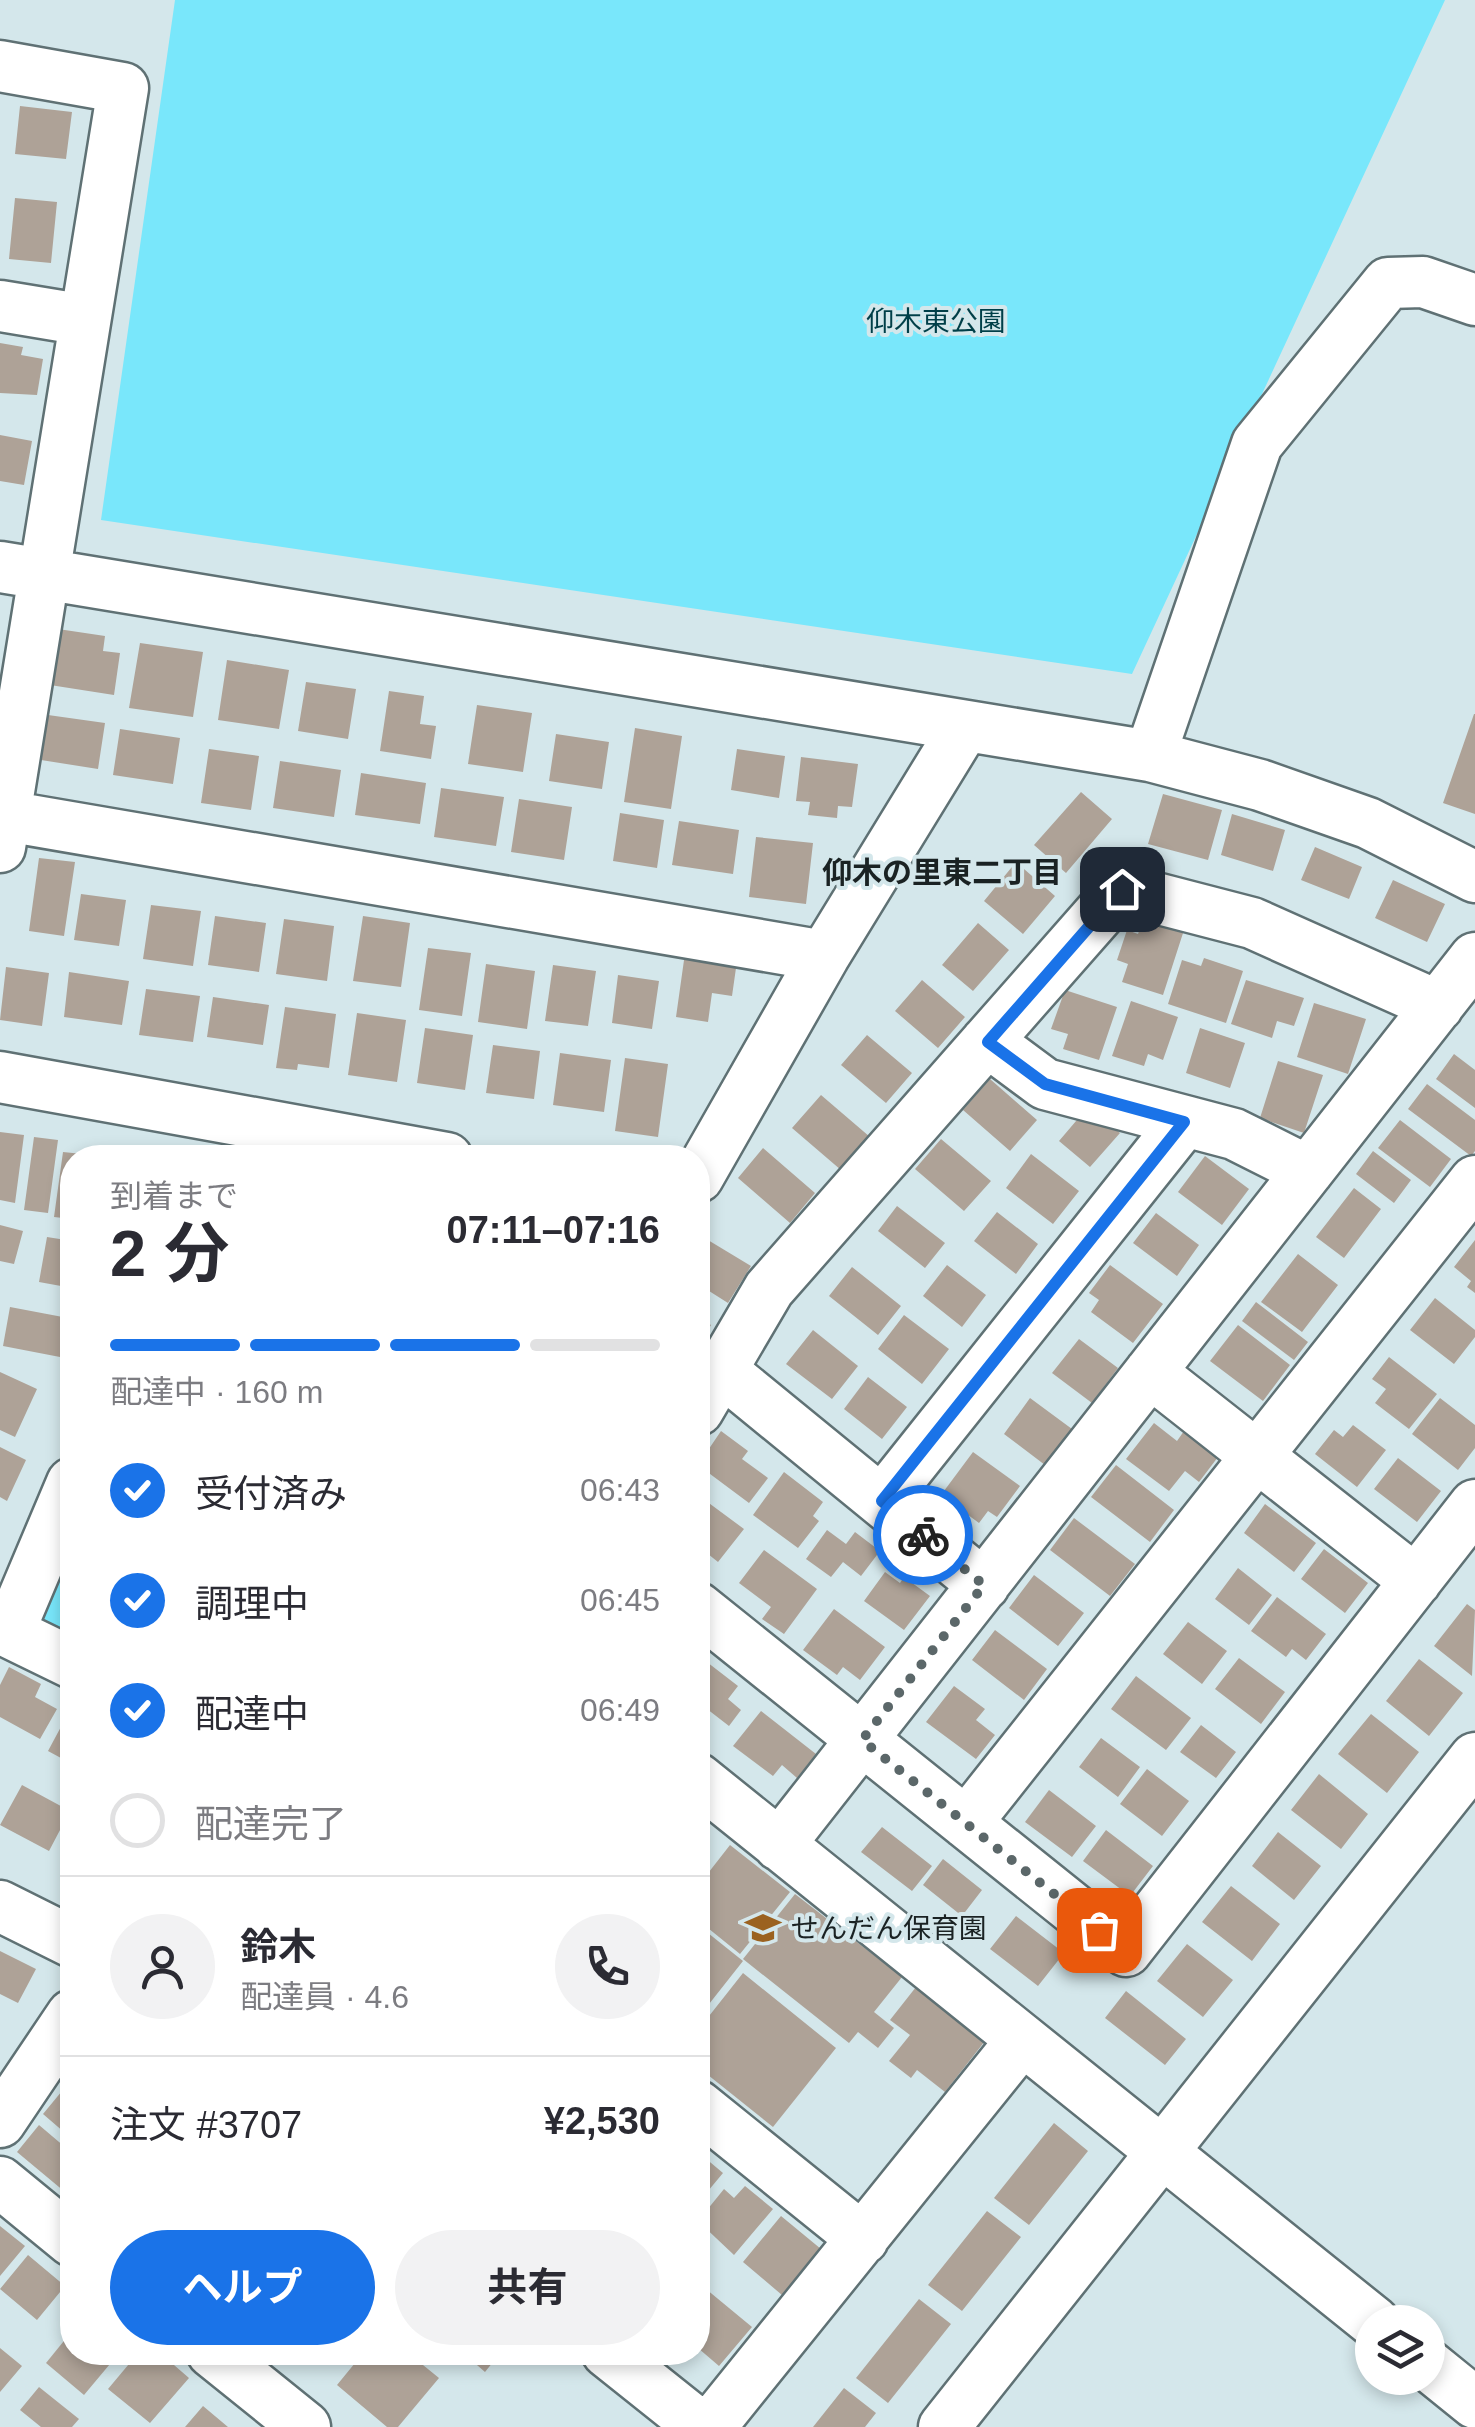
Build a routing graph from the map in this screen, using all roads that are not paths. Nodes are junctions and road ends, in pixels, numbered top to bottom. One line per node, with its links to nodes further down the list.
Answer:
1 (0, 66): 4 (street)
2 (1475, 300): 7 (street)
3 (0, 306): 4 (street)
4 (86, 320): 5 (street)
5 (22, 571): 6 (street); 8 (street)
6 (966, 726): 7 (street); 10 (street)
7 (1150, 756): 9 (street)
8 (2, 826): 10 (street)
9 (1475, 877)
10 (824, 956): 17 (street)
11 (1475, 958): 12 (street)
12 (1438, 1006): 13 (street); 18 (street)
13 (988, 1042): 15 (street); 21 (street)
14 (0, 1077): 16 (street)
15 (1184, 1122): 18 (street); 24 (street)
16 (376, 1145)
17 (710, 1155)
18 (1308, 1171): 20 (street)
19 (1475, 1181): 23 (street)
20 (1150, 1372): 23 (street); 28 (street)
21 (710, 1388)
22 (710, 1391): 24 (street)
23 (1257, 1456): 27 (street); 35 (street)
24 (882, 1501): 28 (street)
25 (1475, 1505): 27 (street)
26 (60, 1510): 30 (street)
27 (1416, 1581): 35 (street)
28 (984, 1585): 32 (street)
29 (710, 1618): 32 (street)
30 (5, 1630): 31 (street)
31 (60, 1658)
32 (862, 1740): 35 (street); 36 (street)
33 (1475, 1758): 43 (street)
34 (710, 1789): 36 (street)
35 (966, 1823)
36 (780, 1845): 40 (street)
37 (0, 1906): 38 (street)
38 (60, 1936)
39 (60, 2033): 42 (street)
40 (1022, 2040): 43 (street); 46 (street)
41 (710, 2116): 46 (street)
42 (0, 2122)
43 (1163, 2153): 47 (street); 55 (street)
44 (0, 2182): 45 (street)
45 (60, 2230)
46 (862, 2240): 54 (street)
47 (1355, 2307)
48 (228, 2365): 52 (street)
49 (623, 2365): 53 (street)
50 (1445, 2379): 51 (street)
51 (1475, 2404)
52 (305, 2427)
53 (702, 2427)
54 (710, 2427)
55 (944, 2427)

